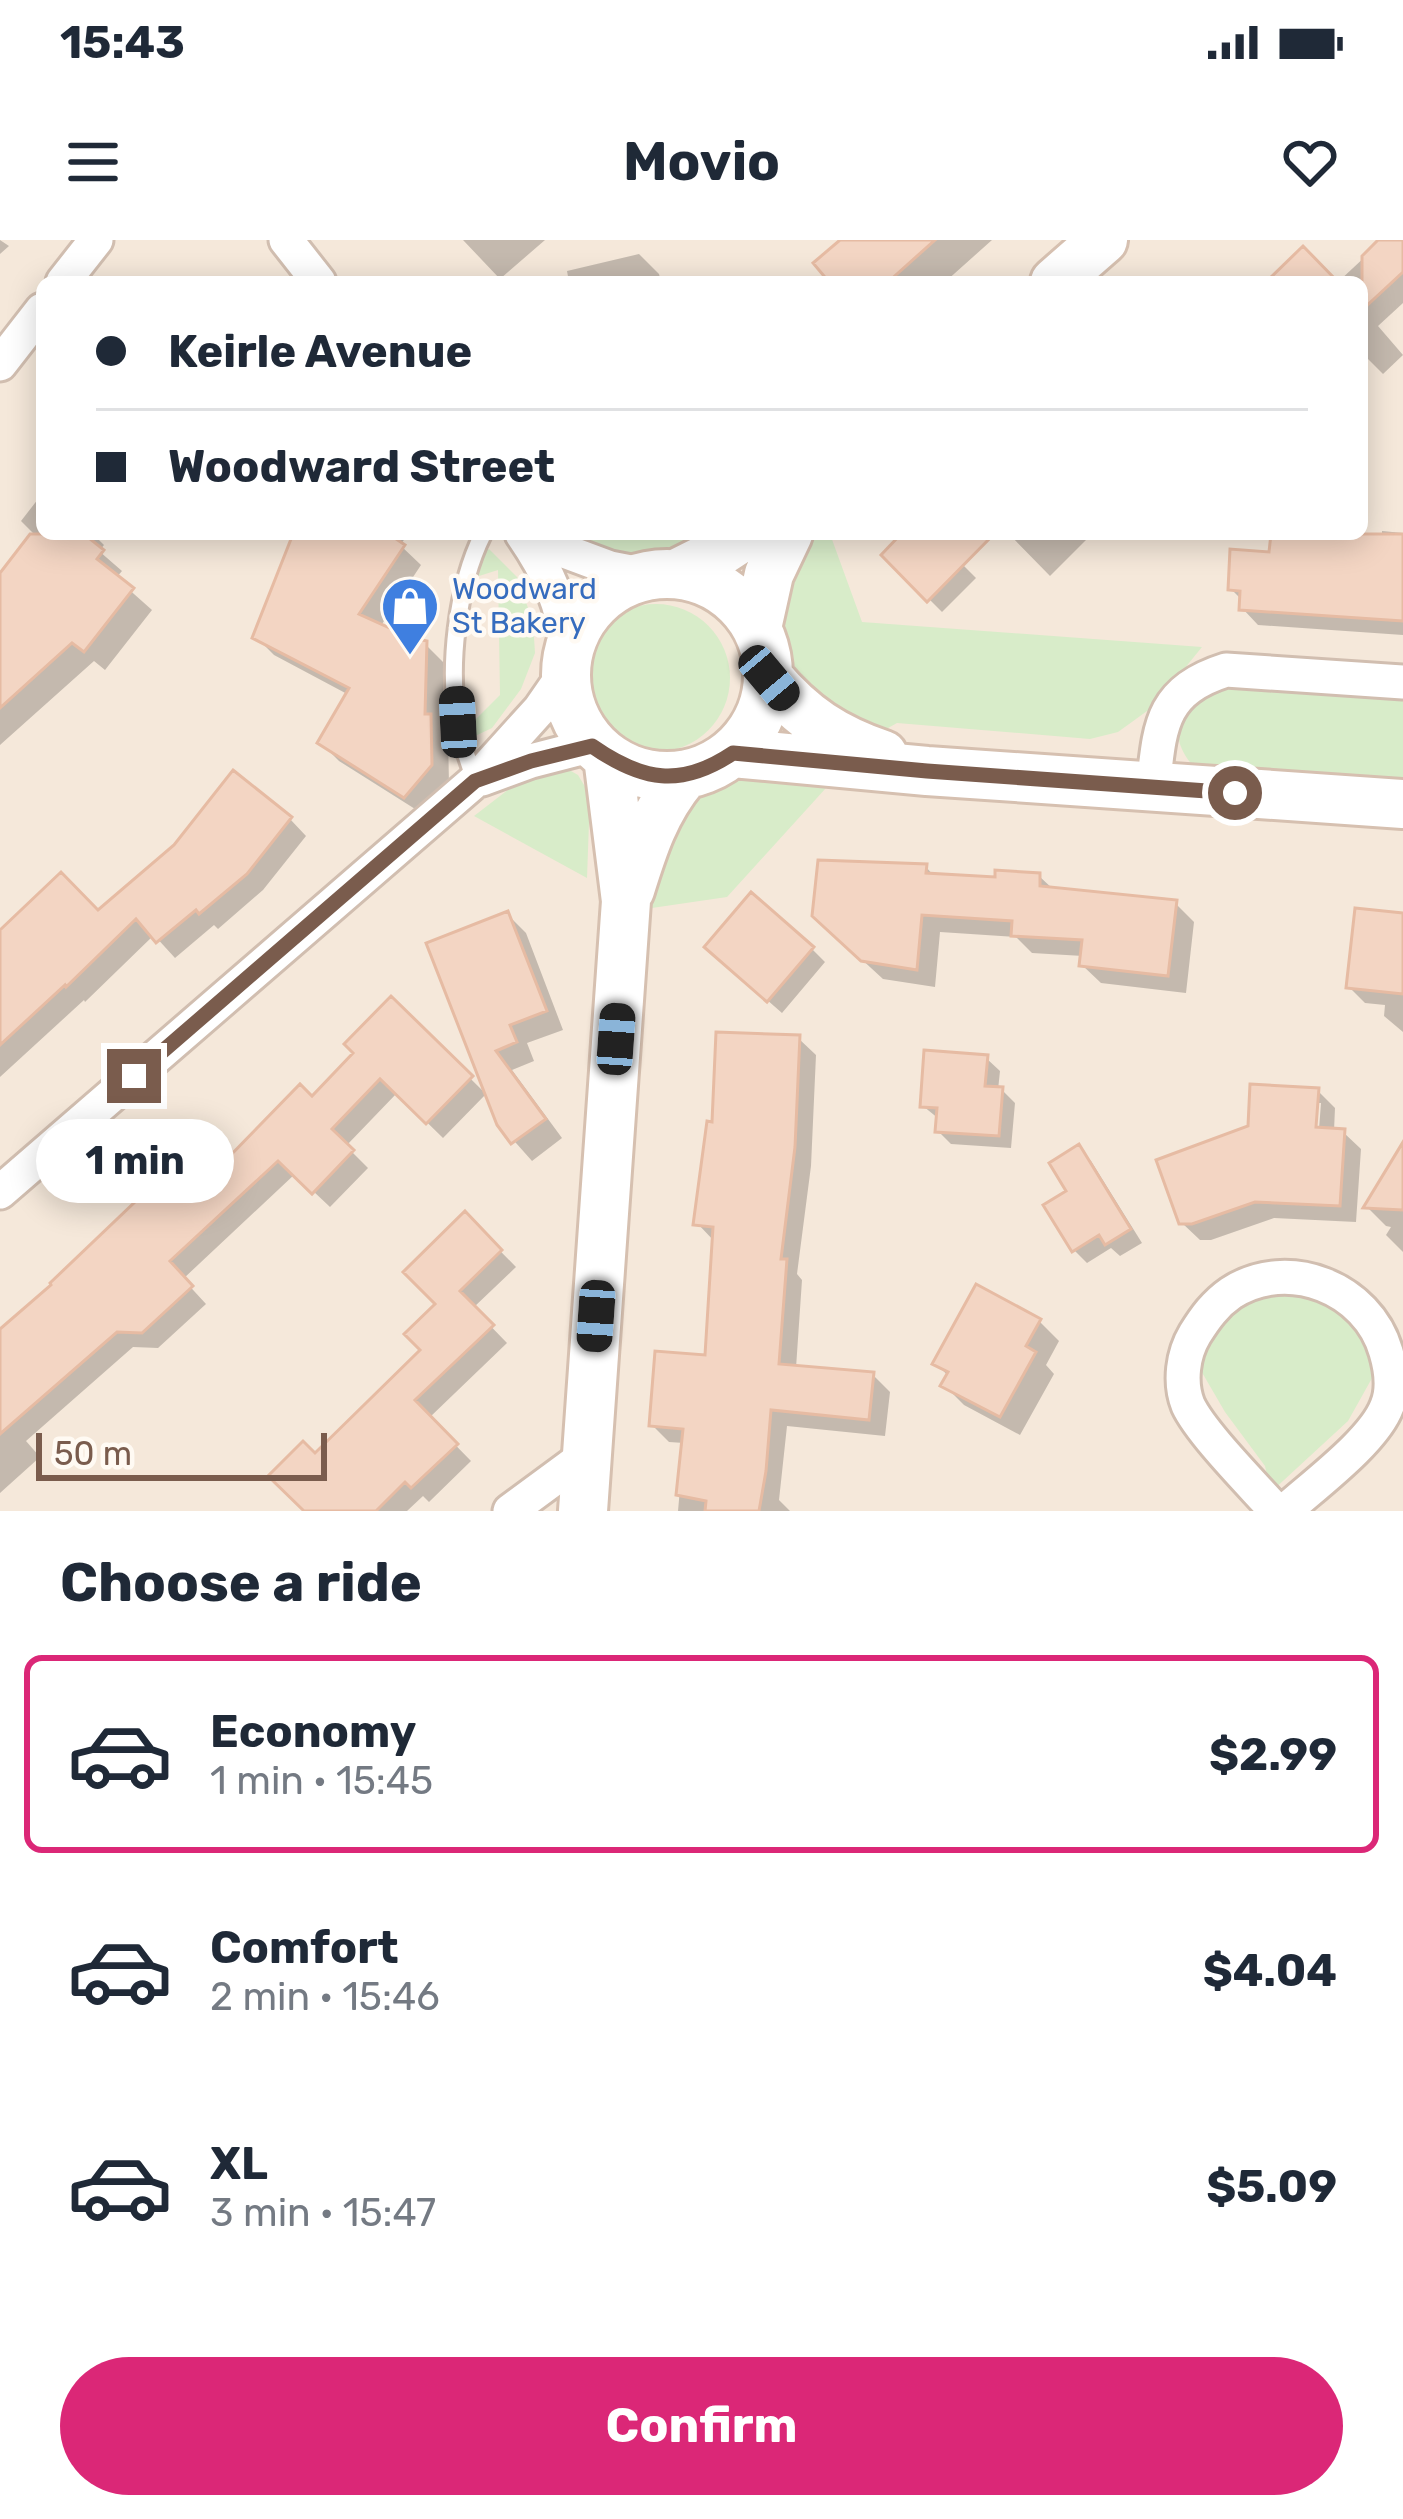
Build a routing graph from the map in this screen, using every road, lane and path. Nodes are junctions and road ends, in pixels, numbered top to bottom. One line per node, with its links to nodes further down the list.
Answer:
1 (96, 240): 4 (street)
2 (286, 240): 5 (street)
3 (1103, 240): 6 (street)
4 (68, 276)
5 (315, 276)
6 (1062, 276)
7 (36, 318): 8 (street)
8 (0, 364)
9 (481, 540): 23 (lane)
10 (526, 540): 16 (street)
11 (536, 540): 14 (street)
12 (738, 540): 14 (street)
13 (785, 540): 15 (street)
14 (664, 575): 15 (street); 16 (street)
15 (757, 628): 17 (street)
16 (567, 661): 19 (street); 23 (street)
17 (769, 678): 20 (street); 21 (street)
18 (1403, 682): 24 (street)
19 (600, 751): 22 (street); 23 (street); 26 (street)
20 (733, 753): 21 (street); 22 (street)
21 (927, 771): 24 (street)
22 (684, 776): 26 (street)
23 (475, 781): 27 (street)
24 (1153, 788): 25 (street)
25 (1403, 804)
26 (626, 901): 28 (street)
27 (0, 1192)
28 (586, 1455): 29 (street); 30 (street)
29 (510, 1511)
30 (583, 1511)
31 (1276, 1511): 32 (street)
32 (1286, 1511)

